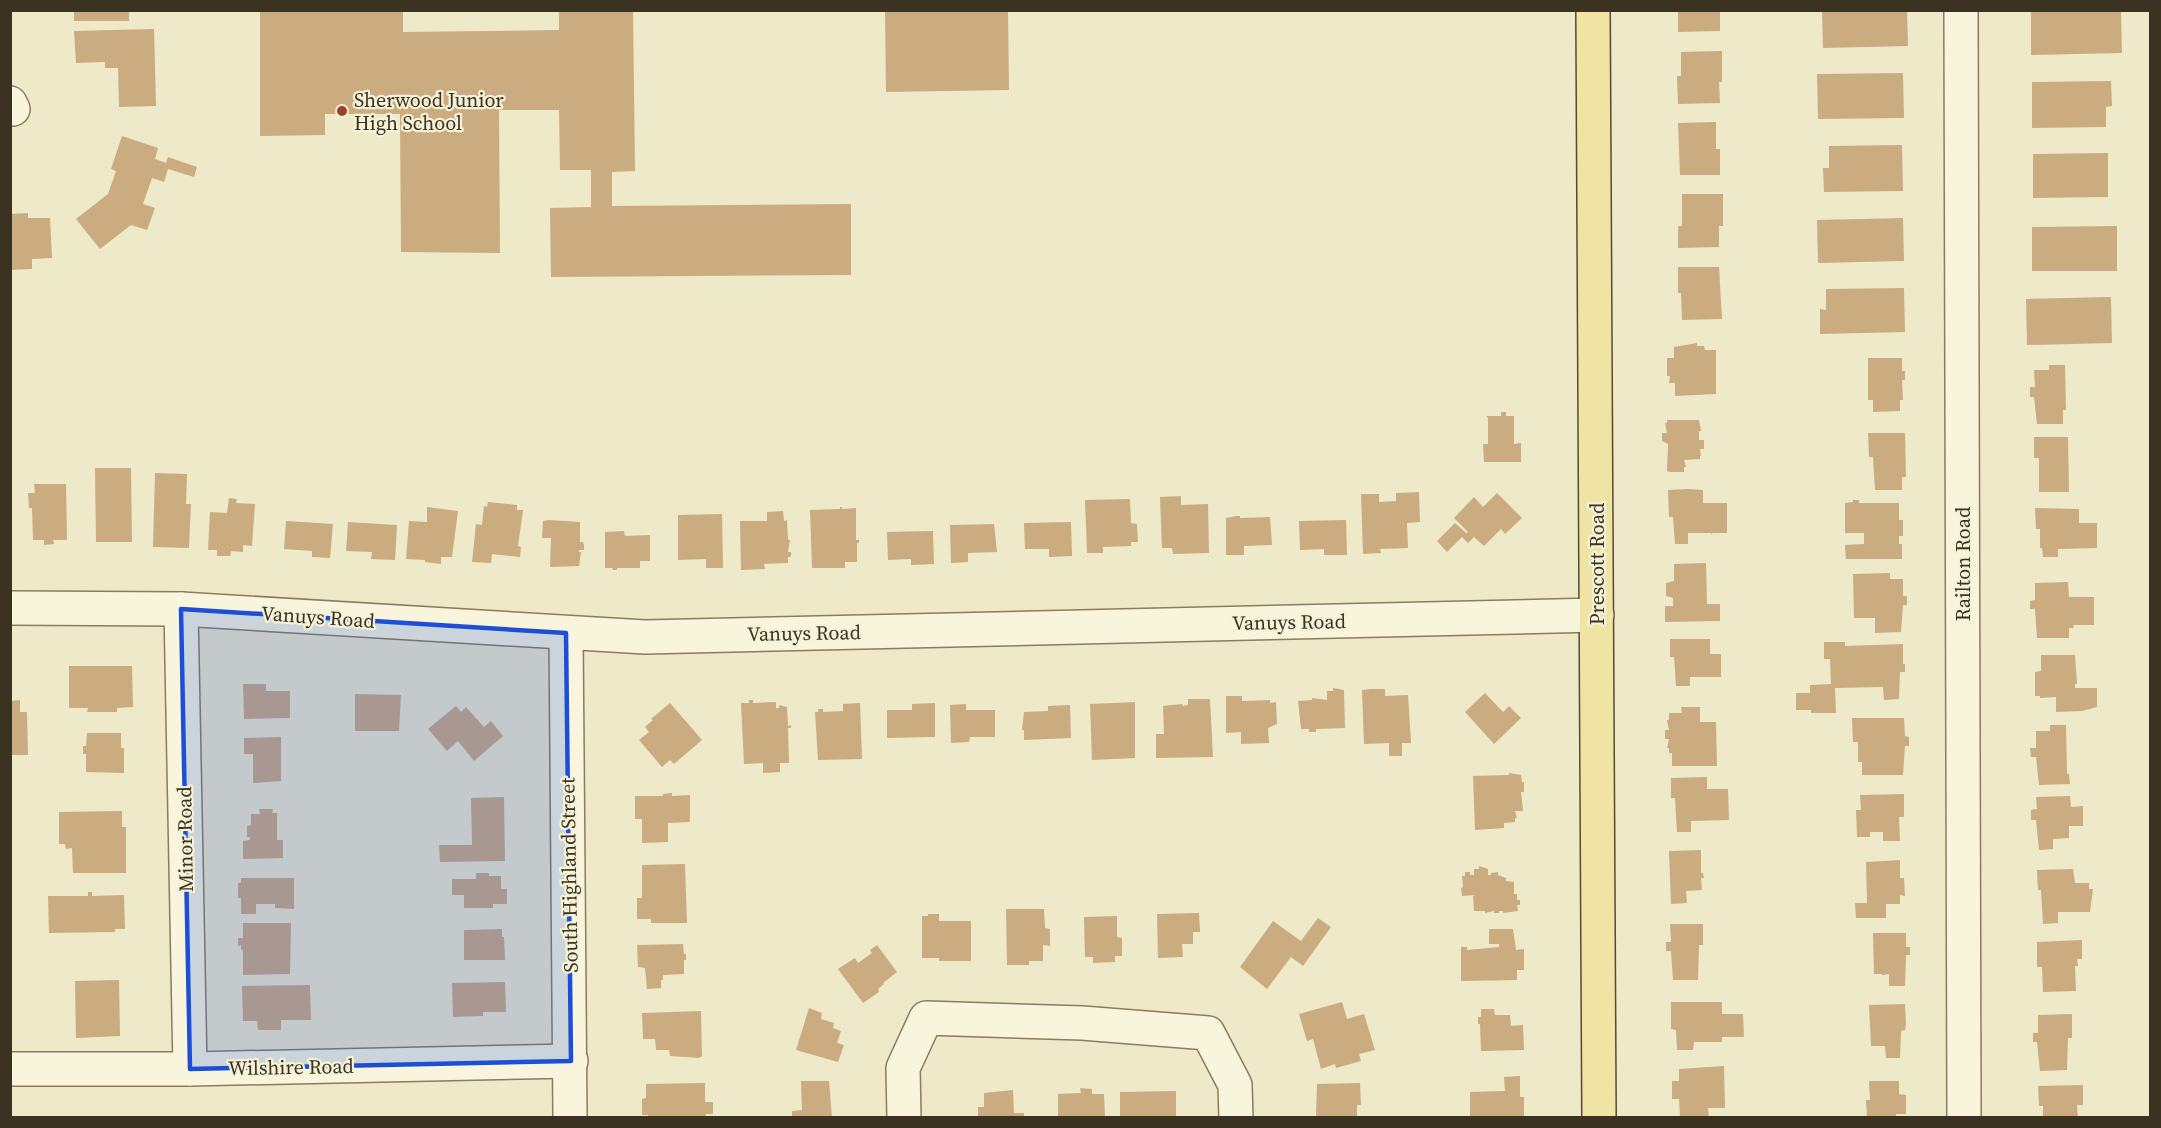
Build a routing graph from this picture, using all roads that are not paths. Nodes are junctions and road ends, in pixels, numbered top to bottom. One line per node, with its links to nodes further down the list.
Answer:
1 (1593, 10): 5 (main road, Prescott Road)
2 (1961, 10): 14 (street, Railton Road)
3 (10, 608): 4 (street, Vanuys Road)
4 (181, 609): 6 (street, Vanuys Road); 9 (street, Minor Road)
5 (1597, 615): 6 (street, Vanuys Road); 13 (main road, Prescott Road)
6 (566, 633): 7 (street, South Highland Street)
7 (570, 1061): 9 (street, Wilshire Road); 10 (street, South Highland Street)
8 (10, 1069): 9 (street, Wilshire Road)
9 (190, 1069)
10 (570, 1118)
11 (904, 1118): 12 (street)
12 (1236, 1118)
13 (1599, 1118)
14 (1964, 1118)

